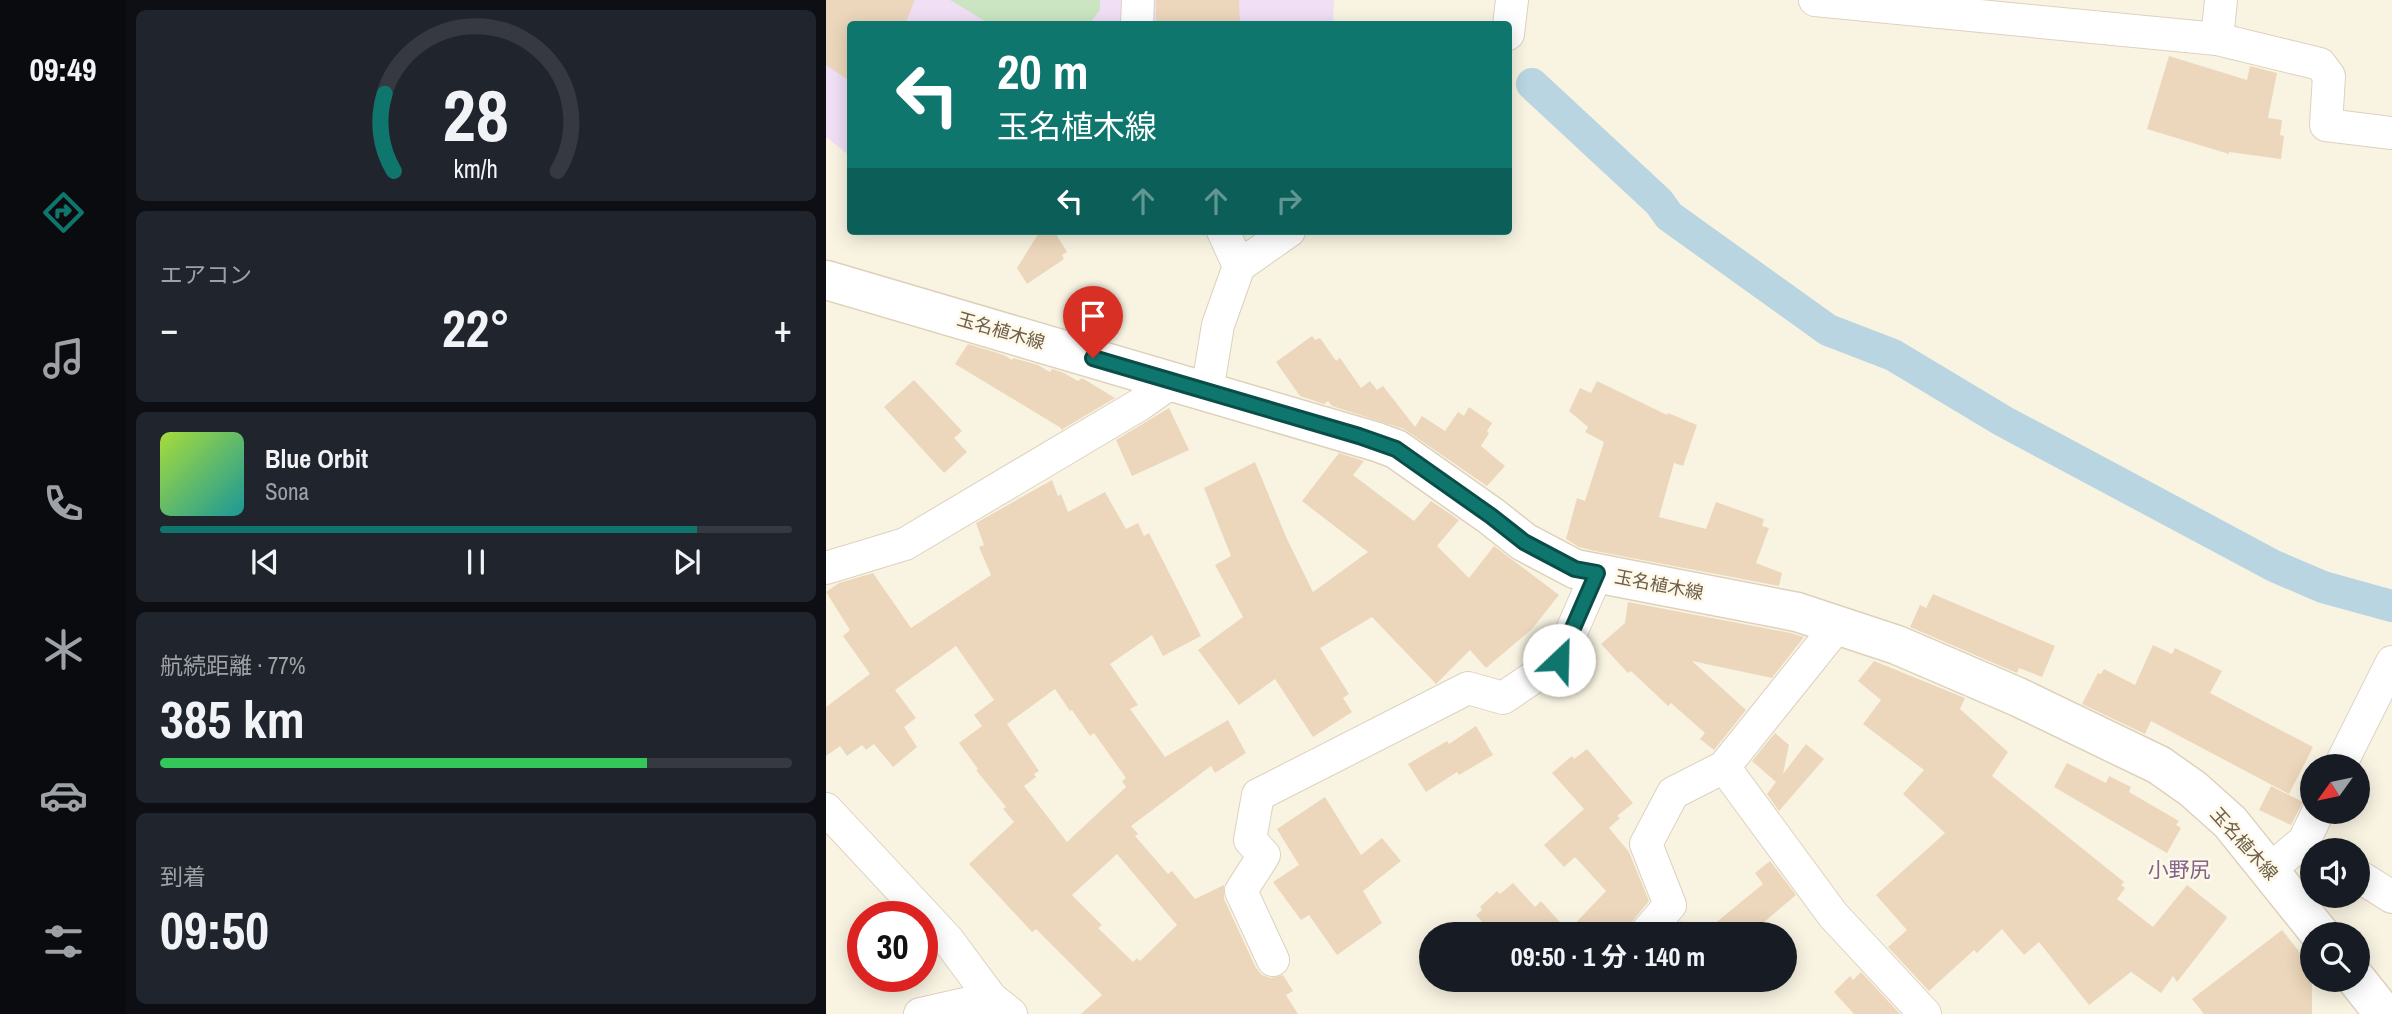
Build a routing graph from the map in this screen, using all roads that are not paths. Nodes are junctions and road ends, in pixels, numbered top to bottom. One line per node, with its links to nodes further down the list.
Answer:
1 (1138, 0): 5 (street)
2 (1512, 0): 6 (street)
3 (1815, 0): 7 (street)
4 (2221, 0): 7 (street)
5 (1137, 21)
6 (1510, 21)
7 (2217, 39): 8 (street)
8 (2392, 133)
9 (1225, 235): 11 (street)
10 (1283, 235): 11 (street)
11 (1239, 267): 13 (street)
12 (826, 280): 13 (main road, 玉名植木線)
13 (1190, 387): 14 (street); 15 (main road, 玉名植木線)
14 (826, 568)
15 (1597, 573): 16 (main road, 玉名植木線); 27 (street)
16 (1838, 625): 19 (street); 22 (main road, 玉名植木線)
17 (2392, 662): 18 (street)
18 (2346, 754)
19 (1724, 767): 25 (street); 31 (street)
20 (826, 809): 29 (street)
21 (2300, 853): 22 (street)
22 (2269, 870): 26 (main road, 玉名植木線)
23 (2370, 883): 24 (street)
24 (2392, 897)
25 (1655, 922)
26 (2310, 922)
27 (1273, 960)
28 (2367, 992): 32 (main road)
29 (1001, 1006): 30 (street)
30 (920, 1014)
31 (1925, 1014)
32 (2384, 1014)

